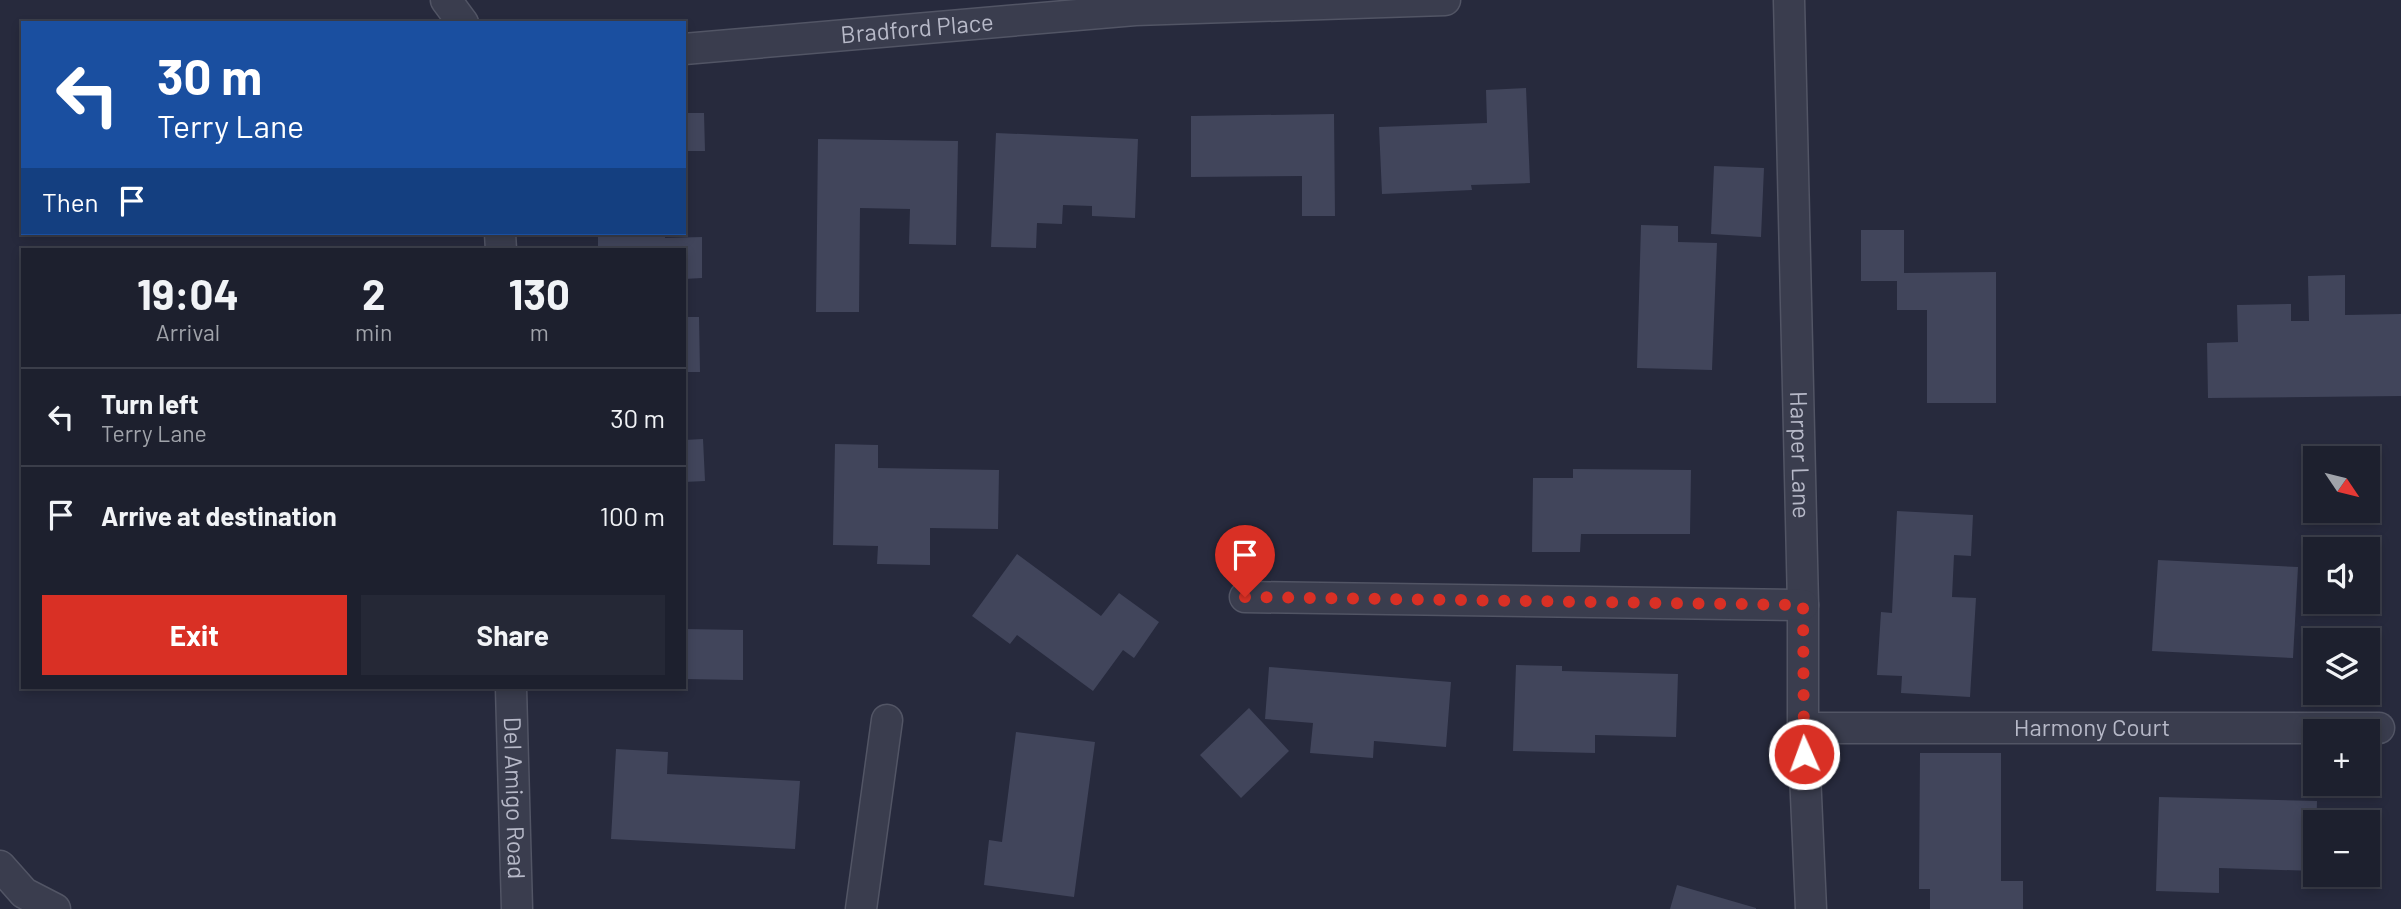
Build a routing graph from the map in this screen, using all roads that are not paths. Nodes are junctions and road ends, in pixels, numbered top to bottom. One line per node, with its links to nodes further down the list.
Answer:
1 (446, 0): 5 (street)
2 (1445, 0): 4 (street, Bradford Place)
3 (1790, 0): 8 (street, Harper Lane)
4 (1135, 5): 6 (street, Bradford Place)
5 (462, 21)
6 (686, 49)
7 (1245, 597): 8 (street)
8 (1803, 605): 11 (street, Harper Lane)
9 (511, 689): 15 (street, Del Amigo Road)
10 (887, 720): 16 (street)
11 (1803, 728): 12 (street, Harmony Court); 17 (street, Harper Lane)
12 (2303, 728)
13 (0, 866): 14 (street)
14 (55, 909)
15 (517, 909)
16 (861, 909)
17 (1811, 909)

